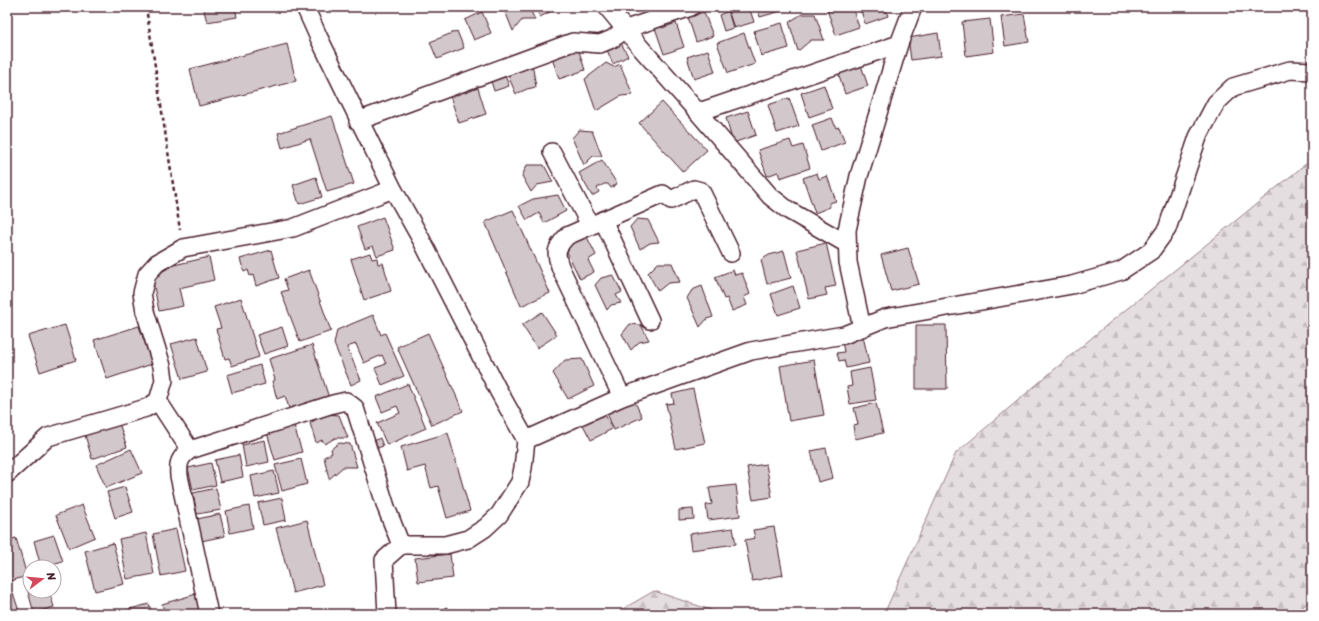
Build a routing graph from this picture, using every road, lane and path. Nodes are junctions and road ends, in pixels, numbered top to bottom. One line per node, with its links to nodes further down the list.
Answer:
1 (146, 7): 15 (path)
2 (305, 7): 10 (street)
3 (607, 7): 6 (street)
4 (691, 7): 6 (street)
5 (913, 7): 7 (street)
6 (626, 29): 9 (street); 10 (street)
7 (899, 44): 9 (street); 14 (street)
8 (1312, 71): 18 (street)
9 (695, 109): 14 (street)
10 (358, 121): 12 (street)
11 (552, 152): 13 (street)
12 (392, 189): 15 (street); 21 (street)
13 (597, 223): 16 (street); 17 (street); 19 (street)
14 (847, 244): 18 (street)
15 (183, 248): 20 (street)
16 (731, 253)
17 (650, 320)
18 (862, 328): 19 (street)
19 (622, 397): 21 (street)
20 (158, 401): 22 (street); 23 (street)
21 (526, 440): 24 (street)
22 (190, 450): 24 (street); 25 (street)
23 (7, 474)
24 (400, 545): 26 (street)
25 (209, 614)
26 (387, 614)

